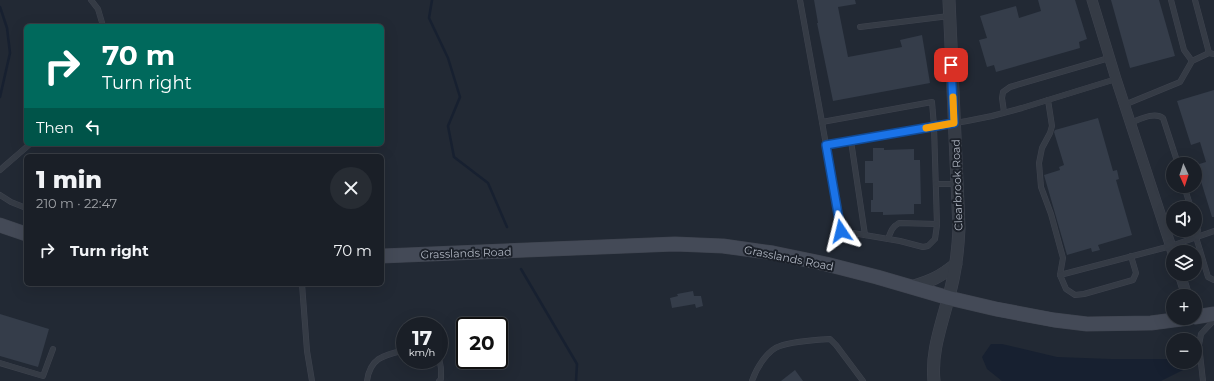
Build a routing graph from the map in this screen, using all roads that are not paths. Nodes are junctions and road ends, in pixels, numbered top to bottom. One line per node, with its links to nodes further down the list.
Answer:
1 (91, 0): 8 (lane)
2 (800, 0): 17 (lane)
3 (949, 0): 7 (street, Clearbrook Road)
4 (1092, 0): 11 (street)
5 (1171, 0): 12 (lane)
6 (1195, 0): 10 (lane)
7 (949, 16): 9 (lane); 18 (street, Clearbrook Road)
8 (102, 24)
9 (860, 27)
10 (1211, 54): 12 (lane)
11 (1109, 58): 13 (street); 16 (lane)
12 (1192, 61): 15 (lane)
13 (1116, 79): 14 (lane); 15 (street)
14 (1048, 100): 16 (lane); 44 (lane)
15 (1124, 105): 19 (street)
16 (1004, 112): 18 (lane)
17 (822, 122): 20 (lane); 22 (lane)
18 (954, 123): 20 (lane); 27 (street, Clearbrook Road)
19 (1130, 123): 24 (lane); 38 (street)
20 (934, 126): 21 (lane); 26 (lane)
21 (851, 141): 22 (lane); 34 (lane)
22 (826, 145): 34 (lane)
23 (28, 146): 25 (lane)
24 (1176, 157)
25 (0, 170)
26 (936, 184): 27 (lane); 30 (lane)
27 (957, 184): 43 (street, Clearbrook Road)
28 (0, 195): 29 (lane)
29 (24, 207)
30 (937, 224): 37 (lane); 37 (lane)
31 (0, 225): 33 (main road)
32 (1214, 231): 35 (lane)
33 (24, 233)
34 (865, 235): 37 (lane)
35 (1202, 235)
36 (1196, 237): 39 (lane); 45 (lane)
37 (888, 239)
38 (1171, 245)
39 (1180, 245)
40 (1166, 250): 42 (lane)
41 (384, 256): 47 (main road, Grasslands Road)
42 (1131, 256): 44 (lane); 44 (lane)
43 (956, 264): 47 (street); 48 (street, Clearbrook Road)
44 (1060, 275)
45 (1214, 280)
46 (302, 286): 57 (lane)
47 (911, 286): 48 (main road, Grasslands Road)
48 (949, 298): 52 (main road, Grasslands Road); 62 (street, Clearbrook Road)
49 (1214, 314): 50 (main road)
50 (1202, 316)
51 (1214, 320): 63 (lane)
52 (1166, 321)
53 (53, 349): 55 (lane)
54 (396, 352): 58 (lane)
55 (0, 363)
56 (441, 369): 59 (lane)
57 (312, 381)
58 (367, 381)
59 (439, 381)
60 (752, 381): 61 (lane)
61 (863, 381)
62 (934, 381)
63 (1203, 381)

